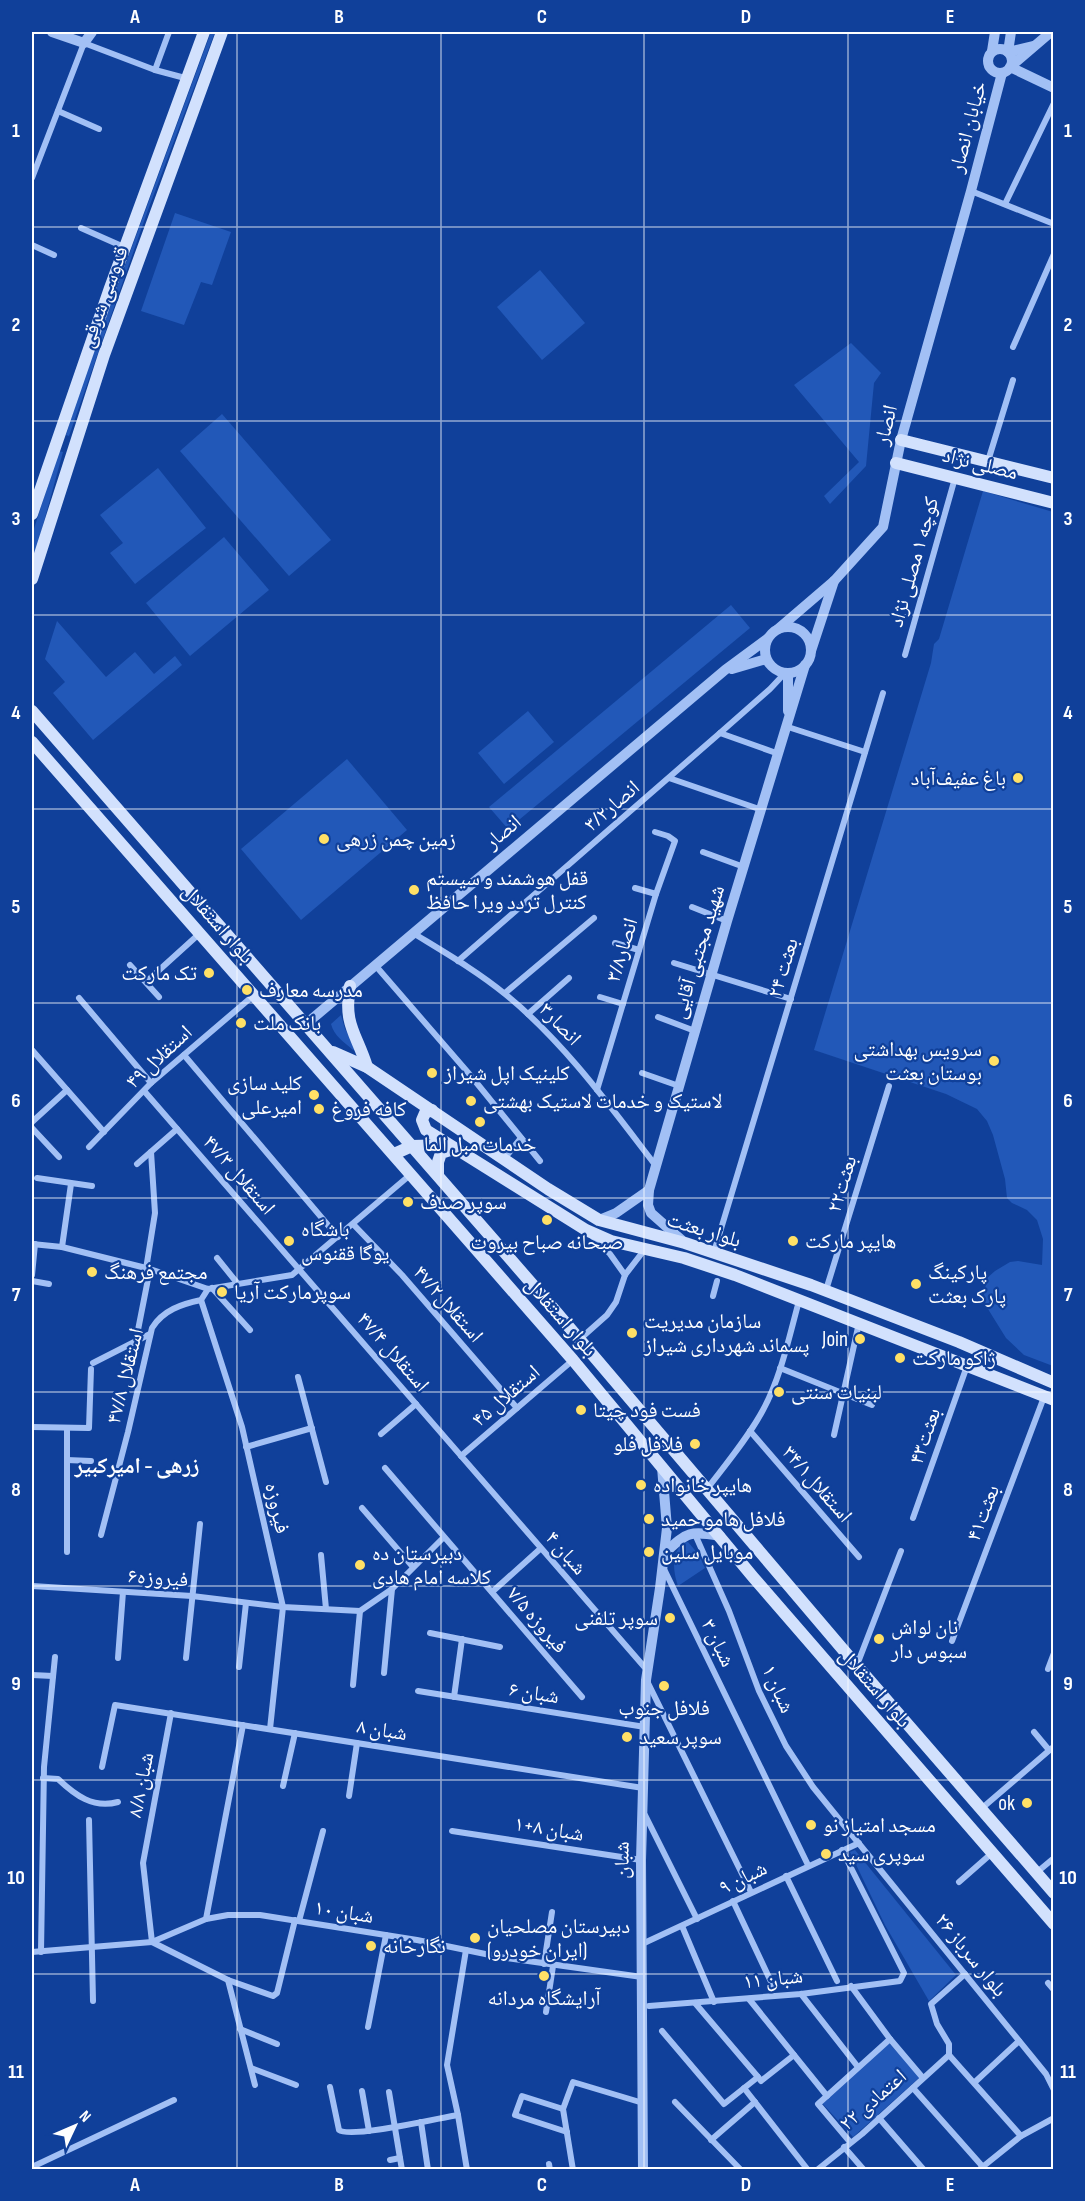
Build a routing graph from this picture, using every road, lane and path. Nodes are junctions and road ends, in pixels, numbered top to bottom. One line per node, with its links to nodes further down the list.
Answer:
1 (52, 32): 9 (street)
2 (92, 32): 9 (street)
3 (169, 32): 13 (street)
4 (204, 32): 15 (main road, قدوسی شرقی)
5 (222, 32): 33 (main road, قدوسی شرقی)
6 (995, 32): 11 (street)
7 (1011, 32): 12 (street)
8 (1051, 32): 10 (street, خیابان انصار)
9 (84, 44): 13 (street); 18 (street)
10 (1037, 44): 12 (street, خیابان انصار); 14 (street, خیابان انصار)
11 (992, 51): 12 (street); 14 (street)
12 (1008, 52): 14 (street)
13 (155, 70): 15 (street)
14 (1006, 70): 16 (street); 21 (street, خیابان انصار)
15 (185, 78): 26 (main road, قدوسی شرقی)
16 (1053, 88)
17 (1053, 103): 22 (street)
18 (58, 111): 19 (street); 20 (street)
19 (99, 129)
20 (32, 178)
21 (971, 191): 22 (street); 31 (street, انصار)
22 (1005, 204): 23 (street)
23 (1053, 224)
24 (81, 228): 26 (street)
25 (32, 245): 28 (street)
26 (124, 247): 32 (main road, قدوسی شرقی)
27 (1053, 254): 29 (street)
28 (54, 255)
29 (1013, 347)
30 (1013, 380): 34 (street)
31 (901, 440): 34 (main road, مصلی نژاد); 35 (street, انصار)
32 (54, 446): 33 (main road); 39 (main road, قدوسی شرقی)
33 (73, 454): 40 (main road, قدوسی شرقی)
34 (988, 462): 37 (main road, مصلی نژاد)
35 (896, 463): 36 (main road, مصلی نژاد); 41 (street, انصار)
36 (955, 478): 38 (main road, مصلی نژاد); 45 (street, کوچه ۱ مصلی نژاد)
37 (1053, 478)
38 (1053, 503)
39 (32, 514)
40 (32, 579)
41 (834, 581): 42 (street, انصار); 44 (street)
42 (778, 629): 43 (street); 44 (street)
43 (767, 639): 46 (street); 48 (street, انصار)
44 (811, 651): 47 (street)
45 (905, 655)
46 (766, 658): 48 (street, انصار); 49 (street)
47 (805, 665): 49 (street); 52 (street, شهید مجتبی آقایی)
48 (725, 670): 69 (street, انصار)
49 (787, 673): 52 (street, شهید مجتبی آقایی); 53 (street, انصار۳/۲)
50 (883, 693): 55 (street, بعثت ۲۴)
51 (32, 711): 64 (main road, بلوار استقلال)
52 (788, 727): 55 (street); 56 (street, شهید مجتبی آقایی)
53 (720, 733): 56 (street); 57 (street, انصار۳/۲)
54 (32, 742): 65 (main road, بلوار استقلال)
55 (866, 753): 86 (street, بعثت ۲۴)
56 (780, 754): 58 (street, شهید مجتبی آقایی)
57 (669, 778): 58 (street); 73 (street, انصار۳/۲)
58 (762, 810): 61 (street, شهید مجتبی آقایی)
59 (655, 832): 63 (street, انصار۳/۸)
60 (703, 852): 61 (street)
61 (744, 867): 68 (street, شهید مجتبی آقایی)
62 (634, 888): 63 (street)
63 (656, 894): 72 (street, انصار۳/۸)
64 (191, 896): 65 (main road); 90 (main road, بلوار استقلال)
65 (178, 908): 70 (main road, بلوار استقلال)
66 (692, 908): 68 (street)
67 (594, 918): 81 (street)
68 (727, 921): 77 (street, شهید مجتبی آقایی)
69 (413, 933): 73 (street, انصار۳); 76 (street, انصار)
70 (199, 934): 79 (street); 82 (main road, بلوار استقلال)
71 (615, 944): 72 (street)
72 (639, 950): 87 (street, انصار۳/۸)
73 (458, 961): 81 (street, انصار۳)
74 (674, 963): 77 (street)
75 (130, 965): 79 (street)
76 (375, 965): 80 (street, انصار); 108 (street)
77 (711, 975): 86 (street); 91 (street, شهید مجتبی آقایی)
78 (569, 978): 88 (street)
79 (146, 982): 83 (street)
80 (350, 986): 90 (street, انصار); 95 (main road)
81 (505, 993): 88 (street, انصار۳)
82 (254, 994): 94 (street, ۴۹ استقلال); 114 (main road, بلوار استقلال)
83 (159, 997)
84 (600, 997): 87 (street)
85 (79, 998): 97 (street)
86 (791, 999): 134 (street, بعثت ۲۴)
87 (623, 1004): 101 (street, انصار۳/۸)
88 (528, 1014): 101 (street, انصار۳)
89 (658, 1017): 91 (street)
90 (306, 1024): 93 (main road, بلوار استقلال)
91 (695, 1031): 98 (street, شهید مجتبی آقایی)
92 (32, 1050): 100 (street)
93 (329, 1050): 95 (main road, بلوار بعثت); 110 (main road, بلوار استقلال)
94 (184, 1055): 97 (street, ۴۹ استقلال); 129 (street)
95 (367, 1067): 103 (main road, بلوار بعثت)
96 (642, 1073): 98 (street)
97 (151, 1083): 102 (street, ۴۹ استقلال)
98 (679, 1086): 119 (street, شهید مجتبی آقایی)
99 (889, 1086): 145 (street, بعثت۲۲)
100 (67, 1090): 104 (street); 107 (street)
101 (597, 1090): 119 (street, انصار۳)
102 (145, 1092): 106 (street, ۴۷/۳ استقلال); 107 (street, ۴۹ استقلال)
103 (432, 1110): 109 (main road, بلوار بعثت); 116 (main road, بلوار بعثت)
104 (32, 1122)
105 (32, 1128): 115 (street)
106 (177, 1129): 112 (street); 137 (street, ۴۷/۳ استقلال)
107 (104, 1132): 111 (street, ۴۹ استقلال)
108 (521, 1138): 116 (street); 117 (street)
109 (448, 1145): 110 (main road); 113 (main road, بلوار بعثت)
110 (412, 1146): 114 (main road); 121 (main road, بلوار استقلال)
111 (88, 1147)
112 (151, 1152): 118 (street); 136 (street)
113 (463, 1152): 121 (main road); 128 (main road, بلوار بعثت)
114 (394, 1154): 120 (main road, بلوار استقلال)
115 (59, 1157)
116 (504, 1159): 126 (main road, بلوار بعثت)
117 (540, 1161)
118 (137, 1164)
119 (656, 1166): 125 (street, شهید مجتبی آقایی)
120 (411, 1174): 127 (street); 154 (main road, بلوار استقلال)
121 (438, 1175): 153 (main road, بلوار استقلال)
122 (37, 1178): 123 (street)
123 (72, 1184): 124 (street); 132 (street)
124 (92, 1186)
125 (649, 1190): 126 (street); 130 (street)
126 (598, 1220): 130 (main road, بلوار بعثت)
127 (353, 1224): 129 (street); 164 (street, استقلال۴۷/۲)
128 (586, 1230): 133 (main road, بلوار بعثت); 139 (street)
129 (338, 1237): 137 (street)
130 (685, 1243): 134 (main road, بلوار بعثت)
131 (33, 1244): 132 (street); 138 (street)
132 (62, 1247): 136 (street)
133 (646, 1248): 139 (street); 148 (main road, بلوار بعثت)
134 (714, 1252): 145 (main road, بلوار بعثت)
135 (217, 1258): 143 (street)
136 (148, 1269): 144 (street); 150 (street)
137 (300, 1270): 143 (street); 162 (street, ۴۷/۴ استقلال)
138 (32, 1275)
139 (625, 1275): 153 (street)
140 (32, 1281): 142 (street)
141 (717, 1281): 146 (street)
142 (49, 1284)
143 (238, 1284): 144 (street)
144 (210, 1288): 147 (street); 151 (street)
145 (825, 1291): 158 (main road, بلوار بعثت)
146 (713, 1296)
147 (201, 1300): 152 (street, ۴۷/۸ استقلال); 172 (street, فیروزه)
148 (799, 1300): 149 (main road, بلوار بعثت); 156 (street)
149 (859, 1323): 155 (main road, بلوار بعثت); 159 (street)
150 (138, 1330)
151 (250, 1330)
152 (150, 1334): 167 (street); 184 (street, ۴۷/۸ استقلال)
153 (580, 1339): 161 (main road, بلوار استقلال)
154 (573, 1360): 164 (street, ۴۵ استقلال); 165 (main road, بلوار استقلال)
155 (967, 1365): 160 (main road, بلوار بعثت); 181 (street, بعثت۴۳)
156 (780, 1368): 159 (street); 169 (street)
157 (298, 1377): 168 (street)
158 (1053, 1383)
159 (843, 1394): 163 (street); 171 (street)
160 (1049, 1398): 207 (street, بعثت۴۱)
161 (634, 1402): 165 (main road); 179 (main road, بلوار استقلال)
162 (416, 1404): 170 (street); 173 (street, ۴۷/۴ استقلال)
163 (872, 1405)
164 (517, 1408): 173 (street, ۴۵ استقلال)
165 (620, 1415): 176 (main road, بلوار استقلال)
166 (32, 1427): 167 (street)
167 (68, 1428): 174 (street)
168 (312, 1428): 172 (street); 178 (street)
169 (750, 1431): 179 (street); 192 (street, استقلال۳۴/۱)
170 (381, 1434)
171 (834, 1436)
172 (246, 1447): 201 (street, فیروزه)
173 (461, 1456): 187 (street, ۴ شبان)
174 (67, 1460): 175 (street); 189 (street)
175 (91, 1461)
176 (662, 1466): 185 (main road, بلوار استقلال); 190 (street, شبان)
177 (385, 1468): 186 (street, ۷/۵ فیروزه)
178 (326, 1482)
179 (707, 1489): 204 (main road, بلوار استقلال)
180 (362, 1508): 193 (street)
181 (914, 1518)
182 (200, 1524): 199 (street)
183 (694, 1532): 185 (street); 190 (street); 244 (street, ۱ شبان)
184 (101, 1535)
185 (720, 1536): 208 (main road, بلوار استقلال)
186 (443, 1538): 193 (street); 198 (street, ۷/۵ فیروزه)
187 (540, 1549): 198 (street); 219 (street, ۴ شبان)
188 (902, 1551): 215 (street)
189 (67, 1552)
190 (665, 1552): 194 (street, شبان)
191 (321, 1556): 202 (street)
192 (859, 1557)
193 (413, 1567): 196 (street)
194 (663, 1567): 219 (street, شبان); 249 (street, ۳ شبان)
195 (32, 1586): 197 (street, فیروزه۶)
196 (392, 1589): 203 (street); 217 (street)
197 (123, 1592): 199 (street, فیروزه۶); 212 (street)
198 (492, 1592): 224 (street, ۷/۵ فیروزه)
199 (192, 1596): 200 (street, فیروزه۶); 213 (street)
200 (246, 1603): 201 (street, فیروزه۶); 214 (street)
201 (283, 1607): 202 (street, فیروزه۶); 228 (street, فیروزه)
202 (326, 1609): 203 (street, فیروزه۶)
203 (360, 1611): 221 (street)
204 (827, 1630): 208 (main road); 215 (main road, بلوار استقلال)
205 (430, 1633): 206 (street)
206 (462, 1639): 209 (street); 223 (street)
207 (952, 1641)
208 (809, 1642): 246 (main road, بلوار استقلال)
209 (500, 1647)
210 (1053, 1653): 216 (street)
211 (55, 1657): 220 (street)
212 (118, 1658)
213 (186, 1658)
214 (240, 1666)
215 (857, 1666): 239 (main road, بلوار استقلال)
216 (1048, 1669)
217 (384, 1674)
218 (32, 1675): 220 (street)
219 (646, 1675): 227 (street, شبان); 253 (street, ۴ شبان)
220 (53, 1676): 234 (street)
221 (353, 1685)
222 (418, 1691): 223 (street, ۶ شبان)
223 (454, 1697): 227 (street, ۶ شبان)
224 (582, 1697)
225 (171, 1713): 226 (street, ۸ شبان); 233 (street, ۸ شبان); 265 (street, ۸/۸ شبان)
226 (243, 1725): 228 (street, ۸ شبان); 259 (street)
227 (645, 1727): 236 (street, شبان)
228 (270, 1729): 230 (street, ۸ شبان)
229 (1034, 1732): 232 (street)
230 (295, 1733): 231 (street, ۸ شبان); 235 (street)
231 (357, 1743): 236 (street, ۸ شبان); 237 (street)
232 (1051, 1749): 239 (street)
233 (102, 1767)
234 (43, 1778): 238 (street); 270 (street)
235 (283, 1786)
236 (643, 1788): 240 (street, شبان)
237 (349, 1796)
238 (118, 1802)
239 (981, 1809): 250 (main road, بلوار استقلال)
240 (643, 1810): 248 (street, شبان); 260 (street)
241 (89, 1820): 267 (street)
242 (323, 1831): 261 (street)
243 (452, 1831): 248 (street, ۱+۸ شبان)
244 (859, 1843): 245 (street, ۹ شبان); 273 (street, ۲۶ بلوار سرباز)
245 (842, 1850): 249 (street, ۹ شبان); 279 (street, ۱۱ شبان)
246 (992, 1853): 252 (street); 258 (main road, بلوار استقلال)
247 (1053, 1858): 250 (street)
248 (640, 1860): 266 (street, شبان)
249 (808, 1865): 251 (street, ۹ شبان)
250 (1036, 1873): 254 (main road, بلوار استقلال)
251 (786, 1876): 253 (street, ۹ شبان); 276 (street)
252 (960, 1882)
253 (751, 1892): 255 (street, ۹ شبان)
254 (1053, 1893)
255 (733, 1901): 260 (street, ۹ شبان); 278 (street)
256 (1053, 1902): 258 (main road)
257 (552, 1912): 271 (street)
258 (1043, 1912): 262 (main road, بلوار استقلال)
259 (206, 1919): 261 (street, ۱۰ شبان); 265 (street, ۱۰ شبان)
260 (697, 1919): 263 (street, ۹ شبان)
261 (297, 1921): 264 (street, ۱۰ شبان); 275 (street)
262 (1053, 1924)
263 (682, 1926): 266 (street, ۹ شبان); 284 (street)
264 (386, 1935): 268 (street, ۱۰ شبان); 288 (street)
265 (152, 1942): 267 (street); 275 (street)
266 (642, 1944): 274 (street, شبان)
267 (91, 1948): 270 (street); 283 (street)
268 (466, 1950): 271 (street, ۱۰ شبان); 315 (street)
269 (32, 1952): 270 (street)
270 (41, 1952)
271 (544, 1964): 272 (street, ۱۰ شبان)
272 (553, 1966): 274 (street, ۱۰ شبان); 287 (street)
273 (965, 1974): 292 (street, ۲۶ بلوار سرباز); 295 (street)
274 (642, 1977): 313 (street, شبان)
275 (228, 1980): 289 (street)
276 (837, 1981)
277 (1048, 1983): 280 (street)
278 (773, 1986)
279 (851, 1986): 281 (street, ۱۱ شبان); 291 (street)
280 (1053, 1990)
281 (801, 1994): 282 (street, ۱۱ شبان); 296 (street)
282 (749, 1999): 284 (street, ۱۱ شبان); 294 (street)
283 (93, 2001)
284 (714, 2002): 285 (street, ۱۱ شبان)
285 (695, 2003): 286 (street, ۱۱ شبان); 298 (street)
286 (650, 2006)
287 (546, 2012)
288 (368, 2027)
289 (240, 2029): 293 (street); 297 (street)
290 (662, 2031): 304 (street)
291 (890, 2039): 296 (street); 299 (street)
292 (1019, 2041): 300 (street); 306 (street, ۲۶ بلوار سرباز)
293 (277, 2044)
294 (794, 2055): 298 (street); 309 (street)
295 (949, 2055): 299 (street, ۲۲ اعتمادی); 300 (street)
296 (858, 2067): 309 (street)
297 (251, 2068): 301 (street); 302 (street)
298 (758, 2077): 304 (street)
299 (924, 2078): 305 (street, ۲۲ اعتمادی)
300 (975, 2082): 322 (street)
301 (255, 2085)
302 (296, 2085)
303 (330, 2087): 320 (street)
304 (744, 2088): 312 (street)
305 (913, 2088): 316 (street, ۲۲ اعتمادی); 331 (street)
306 (1053, 2090)
307 (362, 2091): 320 (street)
308 (389, 2092): 319 (street)
309 (827, 2096): 324 (street)
310 (174, 2100): 330 (street)
311 (675, 2102): 323 (street)
312 (755, 2102): 323 (street); 338 (street)
313 (643, 2103): 314 (street); 336 (street, شبان)
314 (563, 2109): 321 (street); 321 (street)
315 (458, 2115): 318 (street); 334 (street)
316 (879, 2118): 324 (street, ۲۲ اعتمادی); 341 (street)
317 (1053, 2118): 322 (street)
318 (421, 2122): 319 (street); 326 (street)
319 (395, 2126): 320 (street); 328 (street)
320 (369, 2131)
321 (567, 2132): 335 (street)
322 (1021, 2136): 331 (street)
323 (711, 2140): 337 (street)
324 (850, 2142): 325 (street, ۲۲ اعتمادی)
325 (844, 2147): 339 (street, ۲۲ اعتمادی); 340 (street)
326 (426, 2154): 327 (street); 333 (street)
327 (418, 2155)
328 (400, 2158): 329 (street); 332 (street)
329 (390, 2160)
330 (32, 2167)
331 (981, 2168)
332 (402, 2169)
333 (428, 2169)
334 (467, 2169)
335 (573, 2169)
336 (643, 2169)
337 (741, 2169)
338 (808, 2169)
339 (817, 2169)
340 (864, 2169)
341 (924, 2169)

